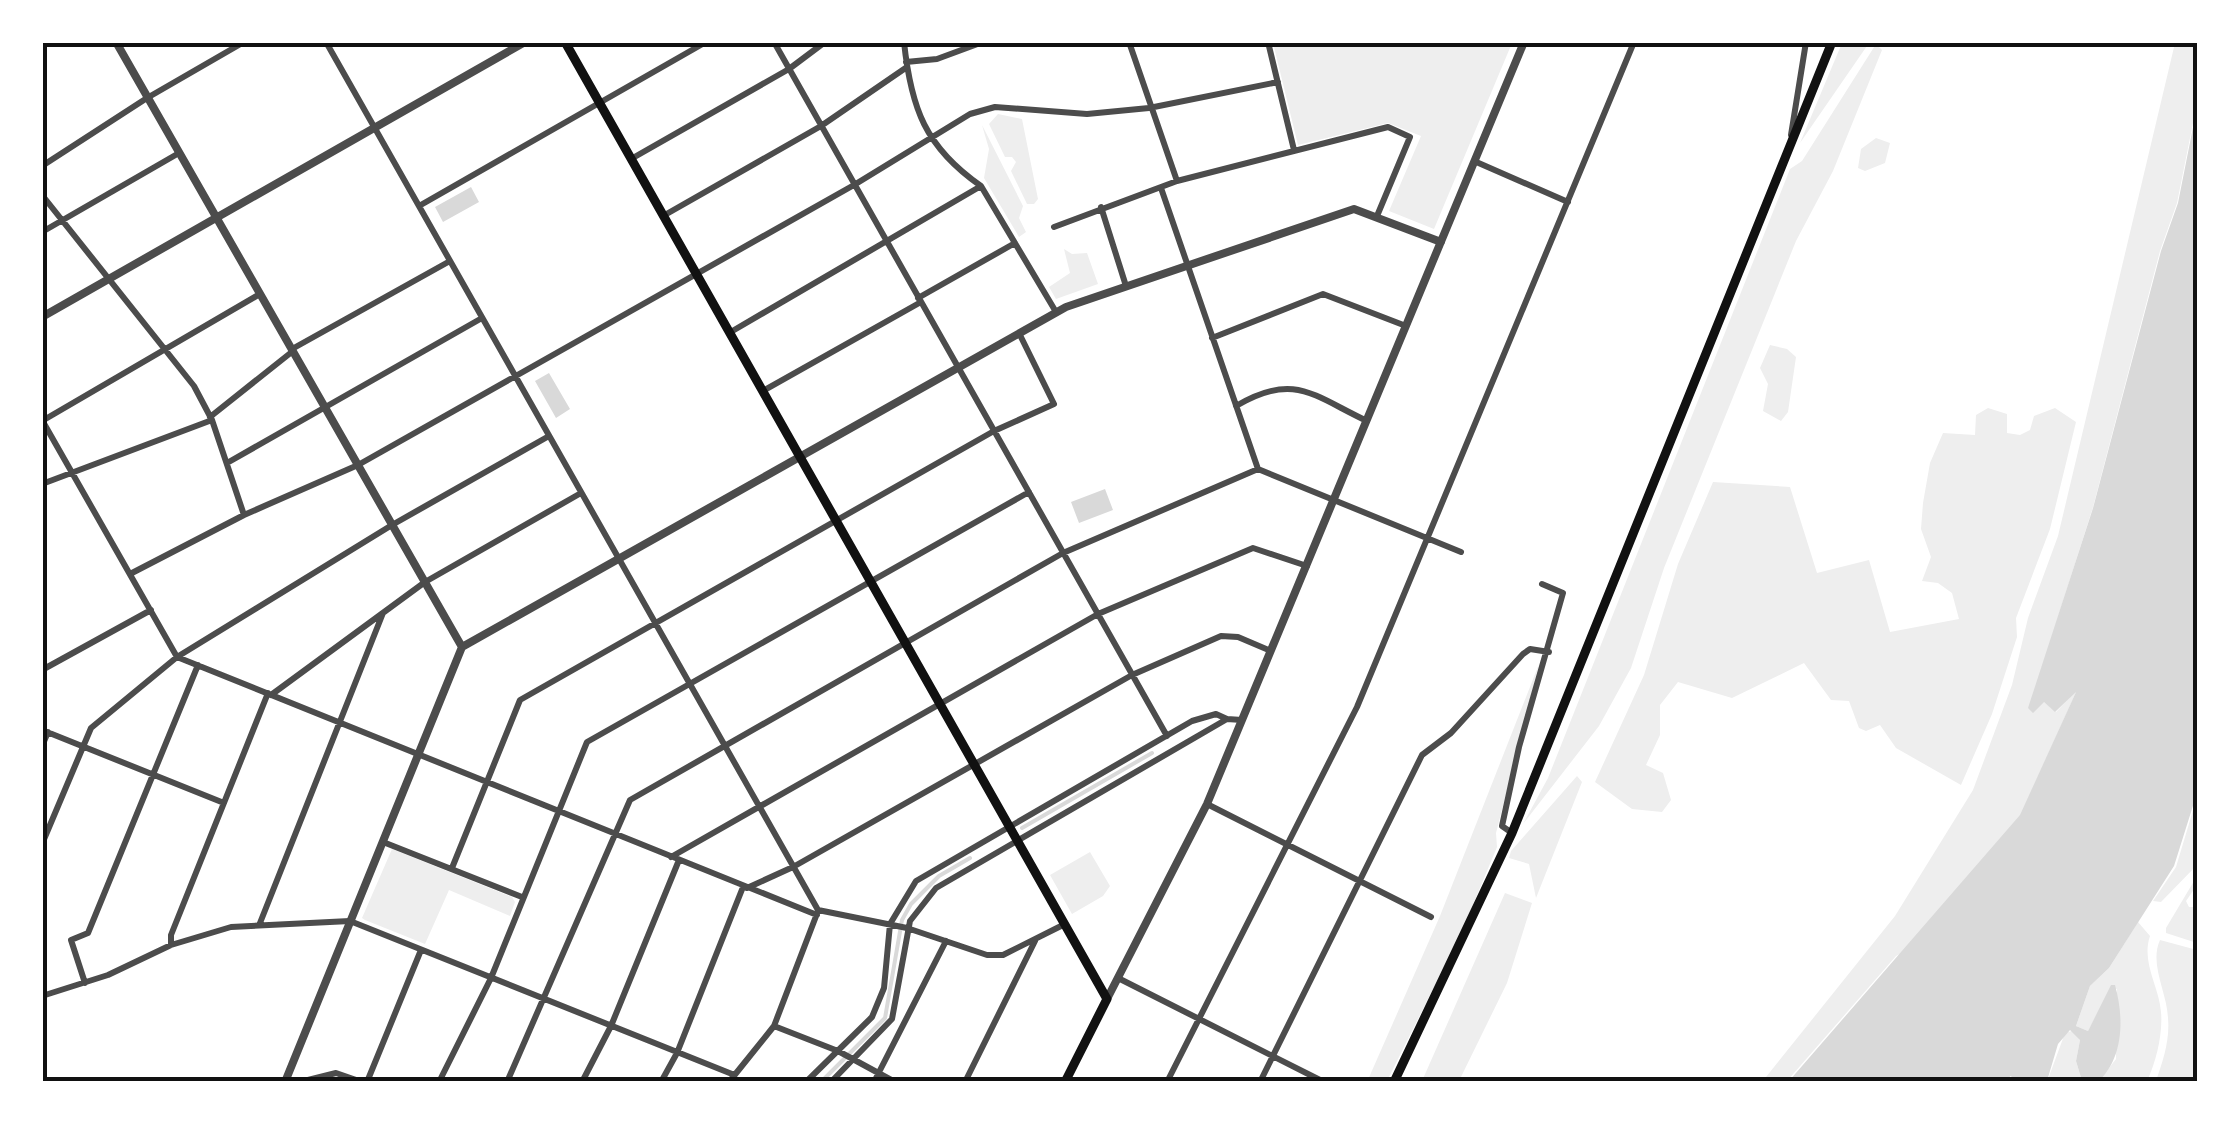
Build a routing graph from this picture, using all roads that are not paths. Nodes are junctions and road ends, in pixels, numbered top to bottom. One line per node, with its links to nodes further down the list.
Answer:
1 (116, 42): 20 (street)
2 (244, 42): 20 (street)
3 (326, 42): 24 (street)
4 (524, 42): 24 (street)
5 (565, 42): 21 (main road)
6 (706, 42): 21 (street)
7 (774, 42): 18 (street)
8 (826, 42): 18 (street)
9 (904, 42): 17 (street)
10 (983, 42): 17 (street)
11 (1129, 42): 22 (street)
12 (1268, 42): 19 (street)
13 (1524, 42): 30 (street)
14 (1634, 42): 37 (street)
15 (1806, 42): 27 (street)
16 (1832, 42): 27 (main road)
17 (906, 65): 23 (street); 25 (street)
18 (788, 69): 23 (street); 29 (street)
19 (1278, 82): 22 (street); 26 (street)
20 (148, 98): 28 (street); 31 (street)
21 (599, 103): 29 (main road); 38 (street)
22 (1149, 108): 25 (street); 32 (street)
23 (821, 126): 33 (street); 40 (street)
24 (376, 129): 38 (street); 42 (street)
25 (932, 138): 33 (street); 34 (street)
26 (1294, 150): 32 (street); 41 (street)
27 (1789, 151): 128 (main road)
28 (180, 153): 42 (street); 43 (street)
29 (631, 159): 40 (main road)
30 (1474, 162): 37 (street); 46 (street)
31 (42, 166)
32 (1178, 182): 35 (street)
33 (854, 184): 47 (street); 51 (street)
34 (981, 186): 47 (street); 48 (street)
35 (1160, 188): 39 (street); 50 (street)
36 (42, 195): 43 (street)
37 (1568, 202): 87 (street)
38 (419, 206): 49 (street)
39 (1101, 207): 44 (street); 53 (street)
40 (663, 216): 51 (main road)
41 (1377, 216): 46 (street); 50 (street)
42 (217, 218): 52 (street); 54 (street)
43 (64, 220): 45 (street); 52 (street)
44 (1054, 226)
45 (42, 232)
46 (1441, 242): 59 (street)
47 (887, 243): 55 (street); 60 (street)
48 (1015, 243): 55 (street); 56 (street)
49 (450, 261): 58 (street); 64 (street)
50 (1187, 266): 53 (street); 62 (street)
51 (696, 274): 60 (main road); 66 (street)
52 (107, 280): 57 (street); 63 (street)
53 (1126, 286): 56 (street)
54 (260, 294): 63 (street); 64 (street)
55 (919, 300): 65 (street); 67 (street)
56 (1056, 312): 61 (street)
57 (42, 317)
58 (482, 318): 66 (street); 69 (street)
59 (1406, 326): 62 (street); 72 (street)
60 (730, 333): 67 (main road)
61 (1019, 333): 65 (street); 73 (street)
62 (1212, 338): 68 (street)
63 (165, 350): 70 (street); 71 (street)
64 (292, 350): 69 (street); 70 (street)
65 (958, 367): 73 (street); 75 (street)
66 (516, 378): 74 (street); 77 (street)
67 (762, 392): 75 (main road)
68 (1236, 406): 72 (street); 78 (street)
69 (325, 407): 76 (street); 77 (street)
70 (211, 418): 76 (street); 79 (street)
71 (43, 421): 79 (street)
72 (1367, 421): 83 (street)
73 (994, 431): 81 (street); 85 (street)
74 (549, 436): 82 (street); 86 (street)
75 (799, 456): 85 (main road); 90 (street)
76 (226, 463): 84 (street)
77 (358, 465): 84 (street); 86 (street)
78 (1258, 469): 83 (street); 89 (street)
79 (72, 472): 80 (street); 92 (street)
80 (42, 484)
81 (1029, 492): 89 (street); 94 (street)
82 (581, 493): 90 (street); 93 (street)
83 (1334, 501): 87 (street); 91 (street)
84 (244, 514): 92 (street)
85 (836, 521): 94 (main road); 99 (street)
86 (392, 525): 93 (street); 104 (street)
87 (1426, 540): 88 (street); 133 (street)
88 (1461, 552)
89 (1064, 553): 98 (street); 100 (street)
90 (618, 558): 99 (street); 101 (street)
91 (1308, 567): 98 (street); 102 (street)
92 (130, 574): 96 (street)
93 (424, 582): 97 (street); 101 (street)
94 (870, 582): 100 (main road); 108 (street)
95 (1542, 584): 103 (street)
96 (151, 610): 104 (street); 106 (street)
97 (383, 612): 109 (street); 113 (street)
98 (1098, 614): 107 (street); 110 (street)
99 (655, 624): 108 (street); 122 (street)
100 (906, 643): 110 (main road); 118 (street)
101 (462, 647): 119 (street)
102 (1272, 651): 107 (street); 112 (street)
103 (1549, 652): 128 (street); 137 (street)
104 (178, 656): 105 (street); 117 (street)
105 (198, 665): 109 (street); 121 (street)
106 (42, 670)
107 (1132, 675): 115 (street); 120 (street)
108 (689, 685): 118 (street); 126 (street)
109 (270, 694): 113 (street); 123 (street)
110 (940, 704): 120 (main road); 125 (street)
111 (1227, 719): 112 (street); 115 (street); 130 (street)
112 (1243, 720): 124 (street)
113 (341, 723): 119 (street); 143 (street)
114 (45, 731): 116 (street); 117 (street)
115 (1167, 736): 127 (street)
116 (42, 746)
117 (81, 746): 121 (street); 132 (street)
118 (724, 746): 125 (street); 129 (street)
119 (418, 754): 122 (street); 131 (street)
120 (974, 765): 127 (main road); 135 (street)
121 (153, 775): 123 (street); 153 (street)
122 (487, 782): 126 (street); 136 (street)
123 (224, 802): 149 (street)
124 (1207, 804): 133 (street); 152 (street)
125 (759, 807): 134 (street); 135 (street)
126 (557, 810): 129 (street); 139 (street)
127 (1009, 826): 130 (main road); 145 (street)
128 (1512, 832): 182 (main road)
129 (614, 833): 134 (street); 155 (street)
130 (1017, 840): 144 (main road); 146 (street)
131 (383, 842): 136 (street); 142 (street)
132 (42, 844)
133 (1287, 844): 137 (street); 157 (street)
134 (675, 858): 138 (street); 158 (street)
135 (793, 867): 138 (street); 140 (street)
136 (452, 868): 139 (street)
137 (1361, 882): 141 (street); 162 (street)
138 (745, 887): 140 (street); 161 (street)
139 (522, 897): 151 (street)
140 (817, 912): 145 (street); 159 (street)
141 (1431, 917)
142 (350, 921): 143 (street); 150 (street); 166 (street)
143 (260, 923): 149 (street)
144 (1065, 924): 148 (street); 156 (main road)
145 (891, 925): 146 (street); 160 (street)
146 (906, 928): 147 (street); 163 (street)
147 (946, 941): 148 (street); 164 (street)
148 (1035, 941): 177 (street)
149 (171, 945): 153 (street)
150 (421, 950): 151 (street); 168 (street)
151 (490, 978): 155 (street); 169 (street)
152 (1118, 978): 156 (street); 157 (street)
153 (85, 983): 154 (street)
154 (42, 996)
155 (546, 1000): 158 (street); 170 (street)
156 (1108, 1000): 178 (main road)
157 (1199, 1019): 162 (street); 179 (street)
158 (611, 1026): 161 (street); 171 (street)
159 (774, 1026): 160 (street); 165 (street)
160 (839, 1052): 163 (street); 173 (street)
161 (677, 1053): 165 (street); 172 (street)
162 (1273, 1056): 180 (street); 181 (street)
163 (852, 1060): 164 (street); 174 (street)
164 (878, 1073): 175 (street); 176 (street)
165 (730, 1078)
166 (286, 1082)
167 (300, 1082): 168 (street)
168 (364, 1082)
169 (439, 1082)
170 (508, 1082)
171 (582, 1082)
172 (661, 1082)
173 (806, 1082)
174 (831, 1082)
175 (874, 1082)
176 (895, 1082)
177 (964, 1082)
178 (1065, 1082)
179 (1167, 1082)
180 (1260, 1082)
181 (1324, 1082)
182 (1394, 1082)

